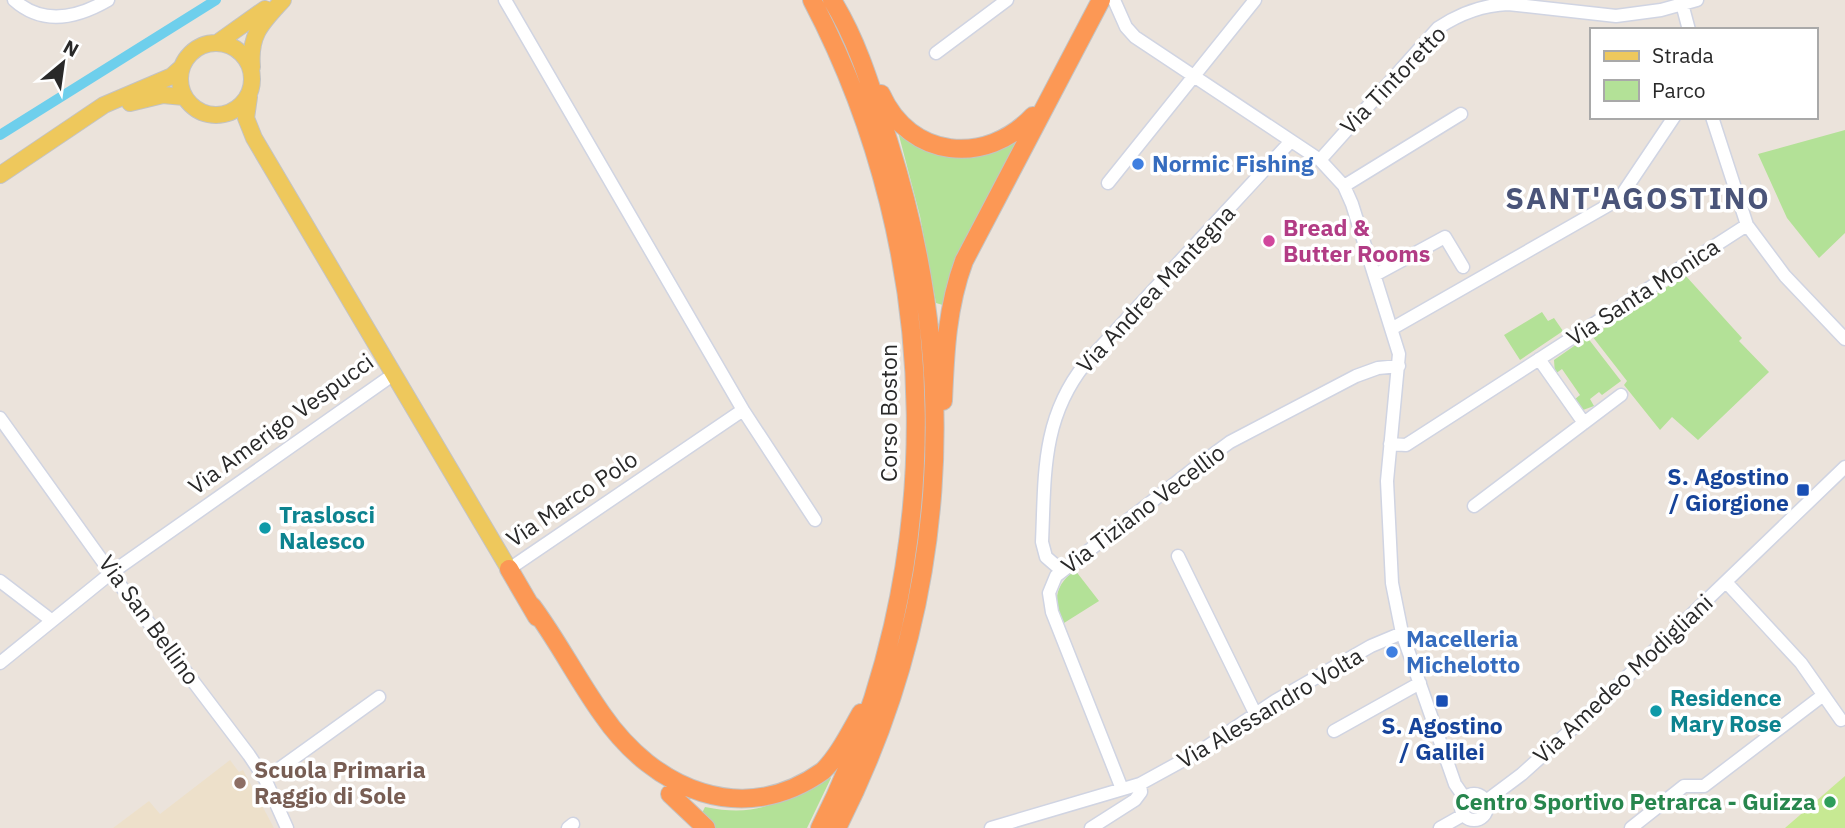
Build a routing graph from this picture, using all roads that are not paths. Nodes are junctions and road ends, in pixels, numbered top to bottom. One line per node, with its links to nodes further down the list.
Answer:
1 (15, 0): 2 (street)
2 (108, 0)
3 (283, 0): 15 (main road); 18 (main road)
4 (505, 0): 43 (street)
5 (812, 0): 61 (highway, Corso Boston)
6 (832, 0): 14 (highway, Corso Boston)
7 (1007, 0): 16 (street)
8 (1101, 0): 22 (highway)
9 (1114, 0): 19 (street)
10 (1255, 0): 19 (street)
11 (1697, 0): 12 (street, Via Tintoretto)
12 (1681, 2): 13 (street); 30 (street, Via Tintoretto)
13 (1688, 28)
14 (848, 30): 22 (highway); 50 (highway, Corso Boston)
15 (217, 43): 17 (main road); 18 (main road)
16 (936, 53)
17 (181, 67): 20 (main road); 27 (main road)
18 (253, 73): 21 (main road)
19 (1194, 77): 29 (street); 32 (street)
20 (184, 96): 24 (main road); 27 (main road)
21 (249, 97): 24 (main road); 28 (main road, Via Amerigo Vespucci)
22 (1047, 101): 50 (highway)
23 (1461, 114): 33 (street)
24 (222, 116): 28 (main road, Via Amerigo Vespucci)
25 (1673, 119): 37 (street)
26 (1712, 119): 34 (street)
27 (82, 121): 31 (main road)
28 (254, 138): 41 (main road, Via Amerigo Vespucci)
29 (1291, 141): 30 (street); 53 (street, Via Andrea Mantegna)
30 (1320, 160): 33 (street)
31 (0, 175)
32 (1108, 183)
33 (1344, 186): 36 (street)
34 (1747, 225): 38 (street); 39 (street, Via Santa Monica)
35 (1463, 267): 36 (street)
36 (1375, 275): 37 (street)
37 (1393, 328): 40 (street)
38 (1845, 339)
39 (1539, 359): 45 (street); 46 (street, Via Santa Monica)
40 (1399, 366): 46 (street); 53 (street, Via Tiziano Vecellio)
41 (394, 374): 52 (main road, Via Marco Polo); 54 (street, Via Amerigo Vespucci)
42 (1621, 396): 45 (street)
43 (743, 410): 49 (street); 52 (street, Via Marco Polo)
44 (0, 418): 54 (street, Via San Bellino)
45 (1584, 423): 48 (street)
46 (1390, 444): 59 (street)
47 (1845, 467): 56 (street, Via Amedeo Modigliani)
48 (1474, 506)
49 (815, 520)
50 (932, 523): 77 (highway, Corso Boston)
51 (1178, 555): 65 (street)
52 (509, 569): 57 (highway)
53 (1061, 570): 70 (street, Via Tiziano Vecellio)
54 (111, 573): 58 (street, Via Amerigo Vespucci); 68 (street, Via San Bellino)
55 (0, 582): 58 (street)
56 (1726, 582): 63 (street, Via Amedeo Modigliani); 72 (street, Via Amedeo Modigliani)
57 (532, 606): 61 (highway); 75 (highway)
58 (51, 620): 60 (street, Via Amerigo Vespucci)
59 (1402, 633): 62 (street); 65 (street, Via Alessandro Volta)
60 (0, 663)
61 (880, 682): 76 (highway, Corso Boston)
62 (1420, 683): 67 (street); 71 (street)
63 (1822, 696): 66 (street, Via Amedeo Modigliani); 81 (street)
64 (379, 697): 68 (street)
65 (1255, 713): 69 (street, Via Alessandro Volta)
66 (1841, 720)
67 (1334, 731)
68 (265, 779): 74 (street, Via San Bellino)
69 (1140, 784): 70 (street, Via Alessandro Volta); 79 (street, Via Alessandro Volta)
70 (1122, 789): 78 (street, Via Alessandro Volta)
71 (1464, 797): 72 (street); 73 (street)
72 (1486, 800): 73 (street)
73 (1471, 821): 80 (street)
74 (287, 828)
75 (706, 828)
76 (820, 828)
77 (836, 828)
78 (991, 828)
79 (1090, 828)
80 (1440, 828)
81 (1631, 828)

